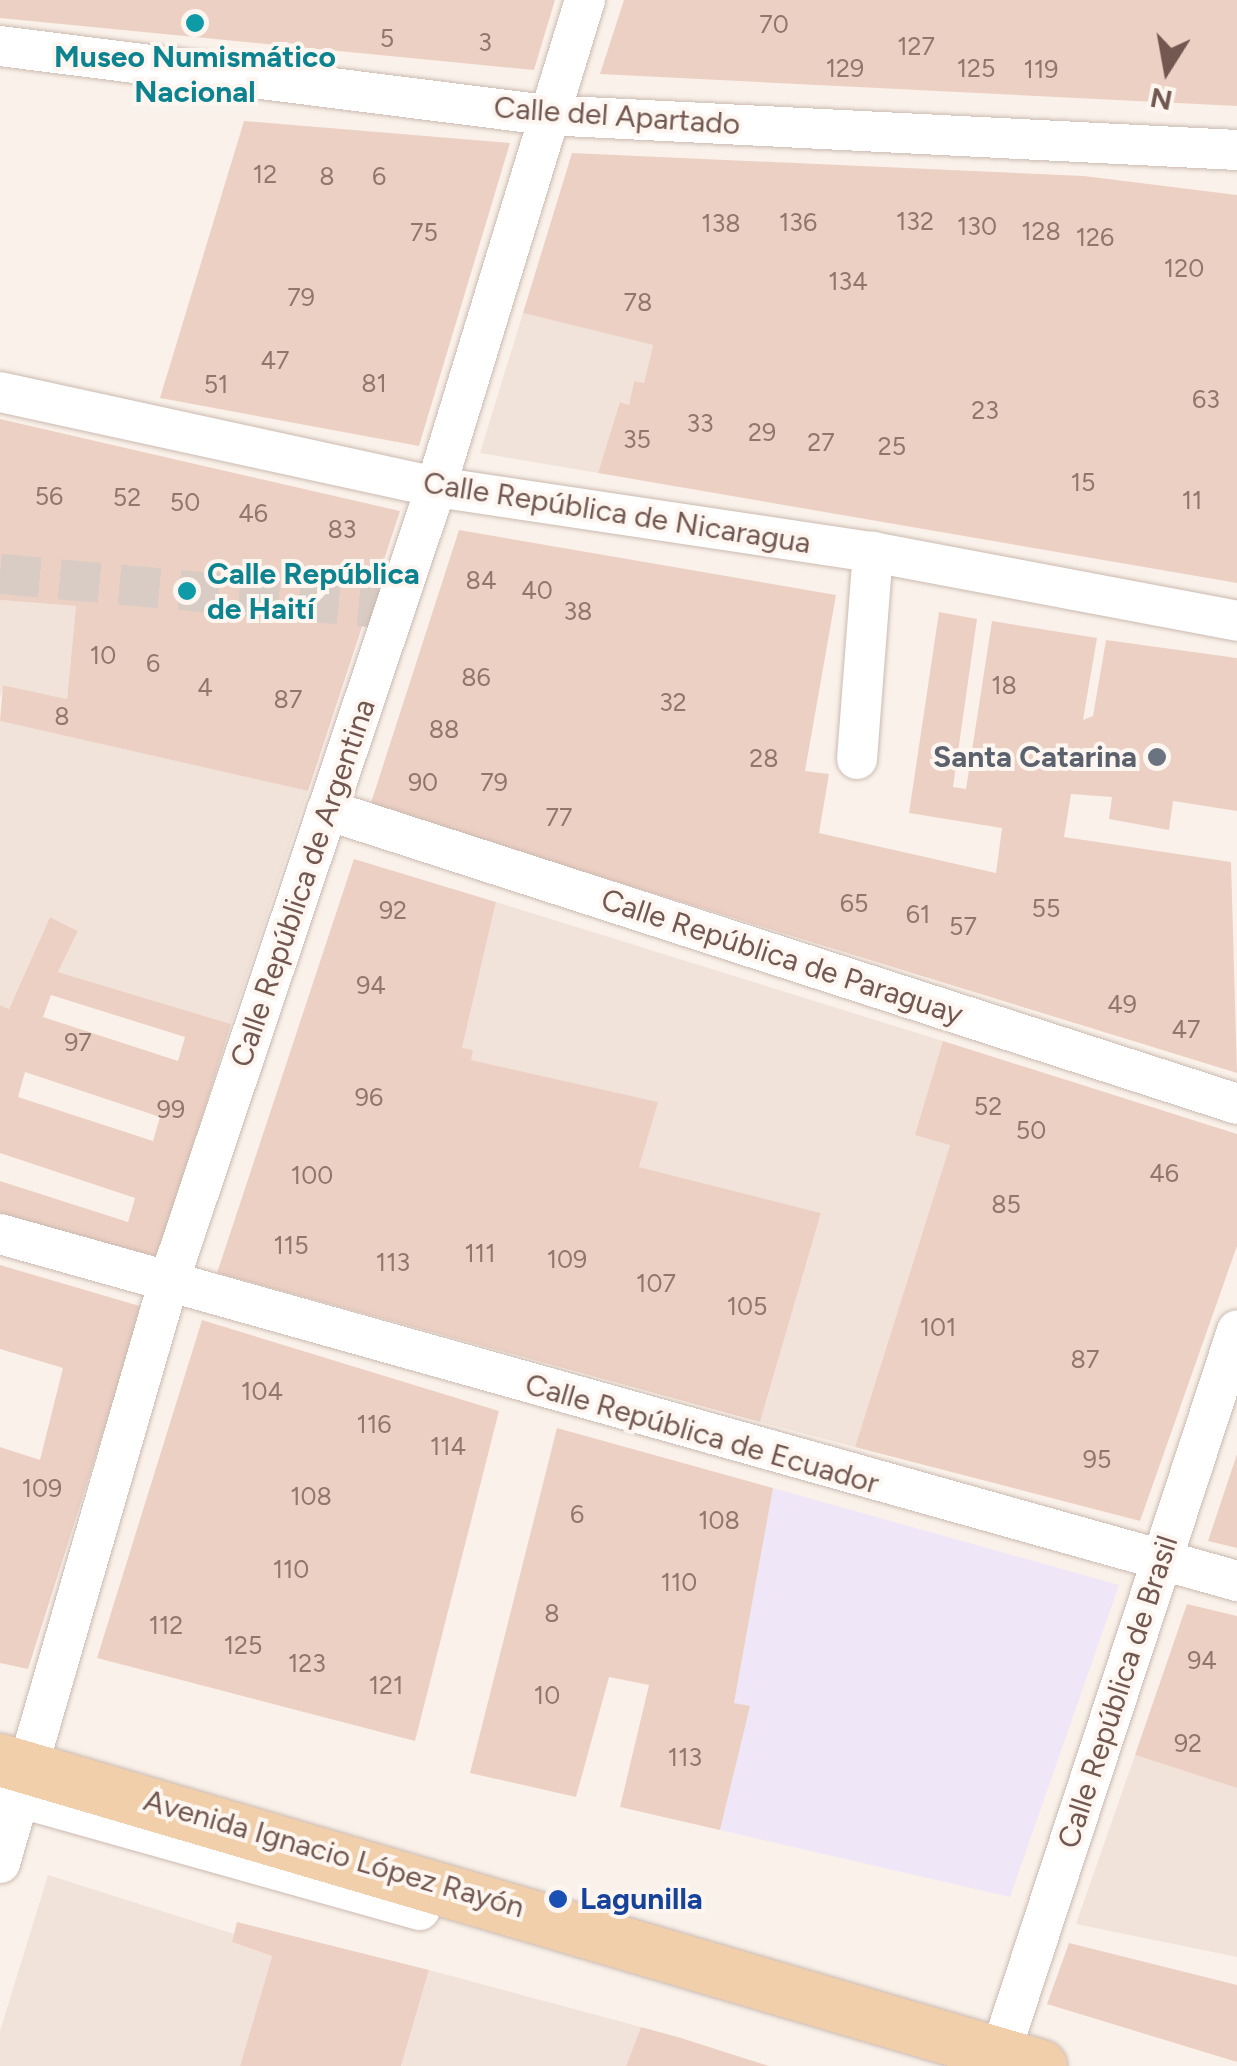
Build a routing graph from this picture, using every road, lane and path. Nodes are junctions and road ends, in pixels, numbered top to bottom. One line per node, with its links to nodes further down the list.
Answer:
1 (586, 0): 3 (street, Calle República de Argentina)
2 (0, 46): 3 (street, Calle del Apartado)
3 (546, 115): 4 (street, Calle del Apartado); 6 (street, Calle República de Argentina)
4 (1237, 150)
5 (0, 392): 6 (street, Calle República de Nicaragua)
6 (436, 487): 7 (street, Calle República de Nicaragua); 10 (street, Calle República de Argentina)
7 (873, 552): 8 (street, Calle República de Nicaragua); 9 (street)
8 (1237, 622)
9 (857, 759)
10 (327, 810): 11 (street, Calle República de Paraguay); 13 (street, Calle República de Argentina)
11 (1237, 1104)
12 (0, 1234): 13 (street, Calle República de Ecuador)
13 (168, 1284): 15 (street, Calle República de Ecuador); 17 (street, Calle República de Argentina)
14 (1233, 1356): 15 (street, Calle República de Brasil)
15 (1160, 1563): 16 (street, Calle República de Ecuador); 19 (street, Calle República de Brasil)
16 (1237, 1581)
17 (12, 1779): 18 (street, Calle República de Argentina); 19 (main road, Avenida Ignacio López Rayón)
18 (0, 1863)
19 (1000, 2063)

